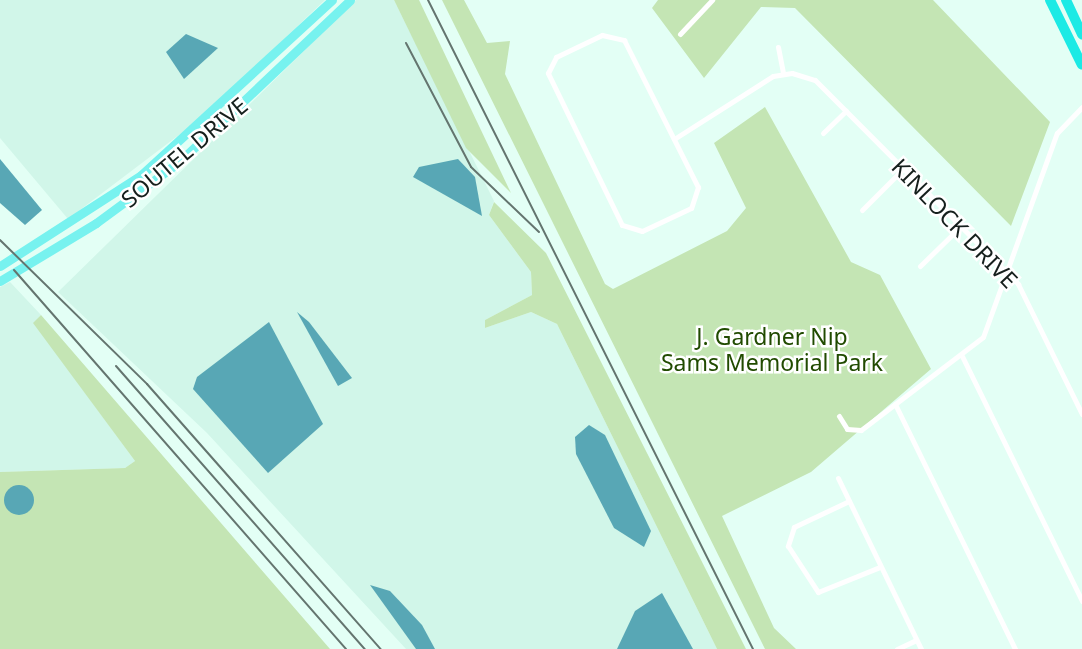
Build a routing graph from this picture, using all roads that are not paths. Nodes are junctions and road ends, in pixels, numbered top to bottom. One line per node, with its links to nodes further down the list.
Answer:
1 (332, 0): 18 (main road, SOUTEL DRIVE)
2 (350, 0): 21 (main road, SOUTEL DRIVE)
3 (712, 0): 6 (street)
4 (1051, 0): 9 (highway)
5 (1066, 0): 7 (highway)
6 (680, 34)
7 (1082, 34)
8 (778, 47): 10 (street)
9 (1082, 65)
10 (783, 73): 12 (street, KINLOCK DRIVE); 14 (street)
11 (1082, 107): 20 (street)
12 (846, 111): 13 (street); 15 (street, KINLOCK DRIVE)
13 (823, 133)
14 (674, 139): 14 (street)
15 (904, 169): 16 (street); 17 (street, KINLOCK DRIVE)
16 (862, 210)
17 (961, 226): 19 (street); 20 (street, KINLOCK DRIVE)
18 (0, 266)
19 (920, 266)
20 (1008, 273): 22 (street); 24 (street, KINLOCK DRIVE)
21 (3, 279)
22 (962, 356): 23 (street); 29 (street)
23 (895, 404): 25 (street); 33 (street)
24 (1082, 414)
25 (839, 416)
26 (838, 478): 27 (street)
27 (849, 501): 28 (street); 28 (street)
28 (880, 566): 30 (street)
29 (1082, 601)
30 (916, 640): 31 (street); 32 (street)
31 (897, 649)
32 (921, 649)
33 (1015, 649)

